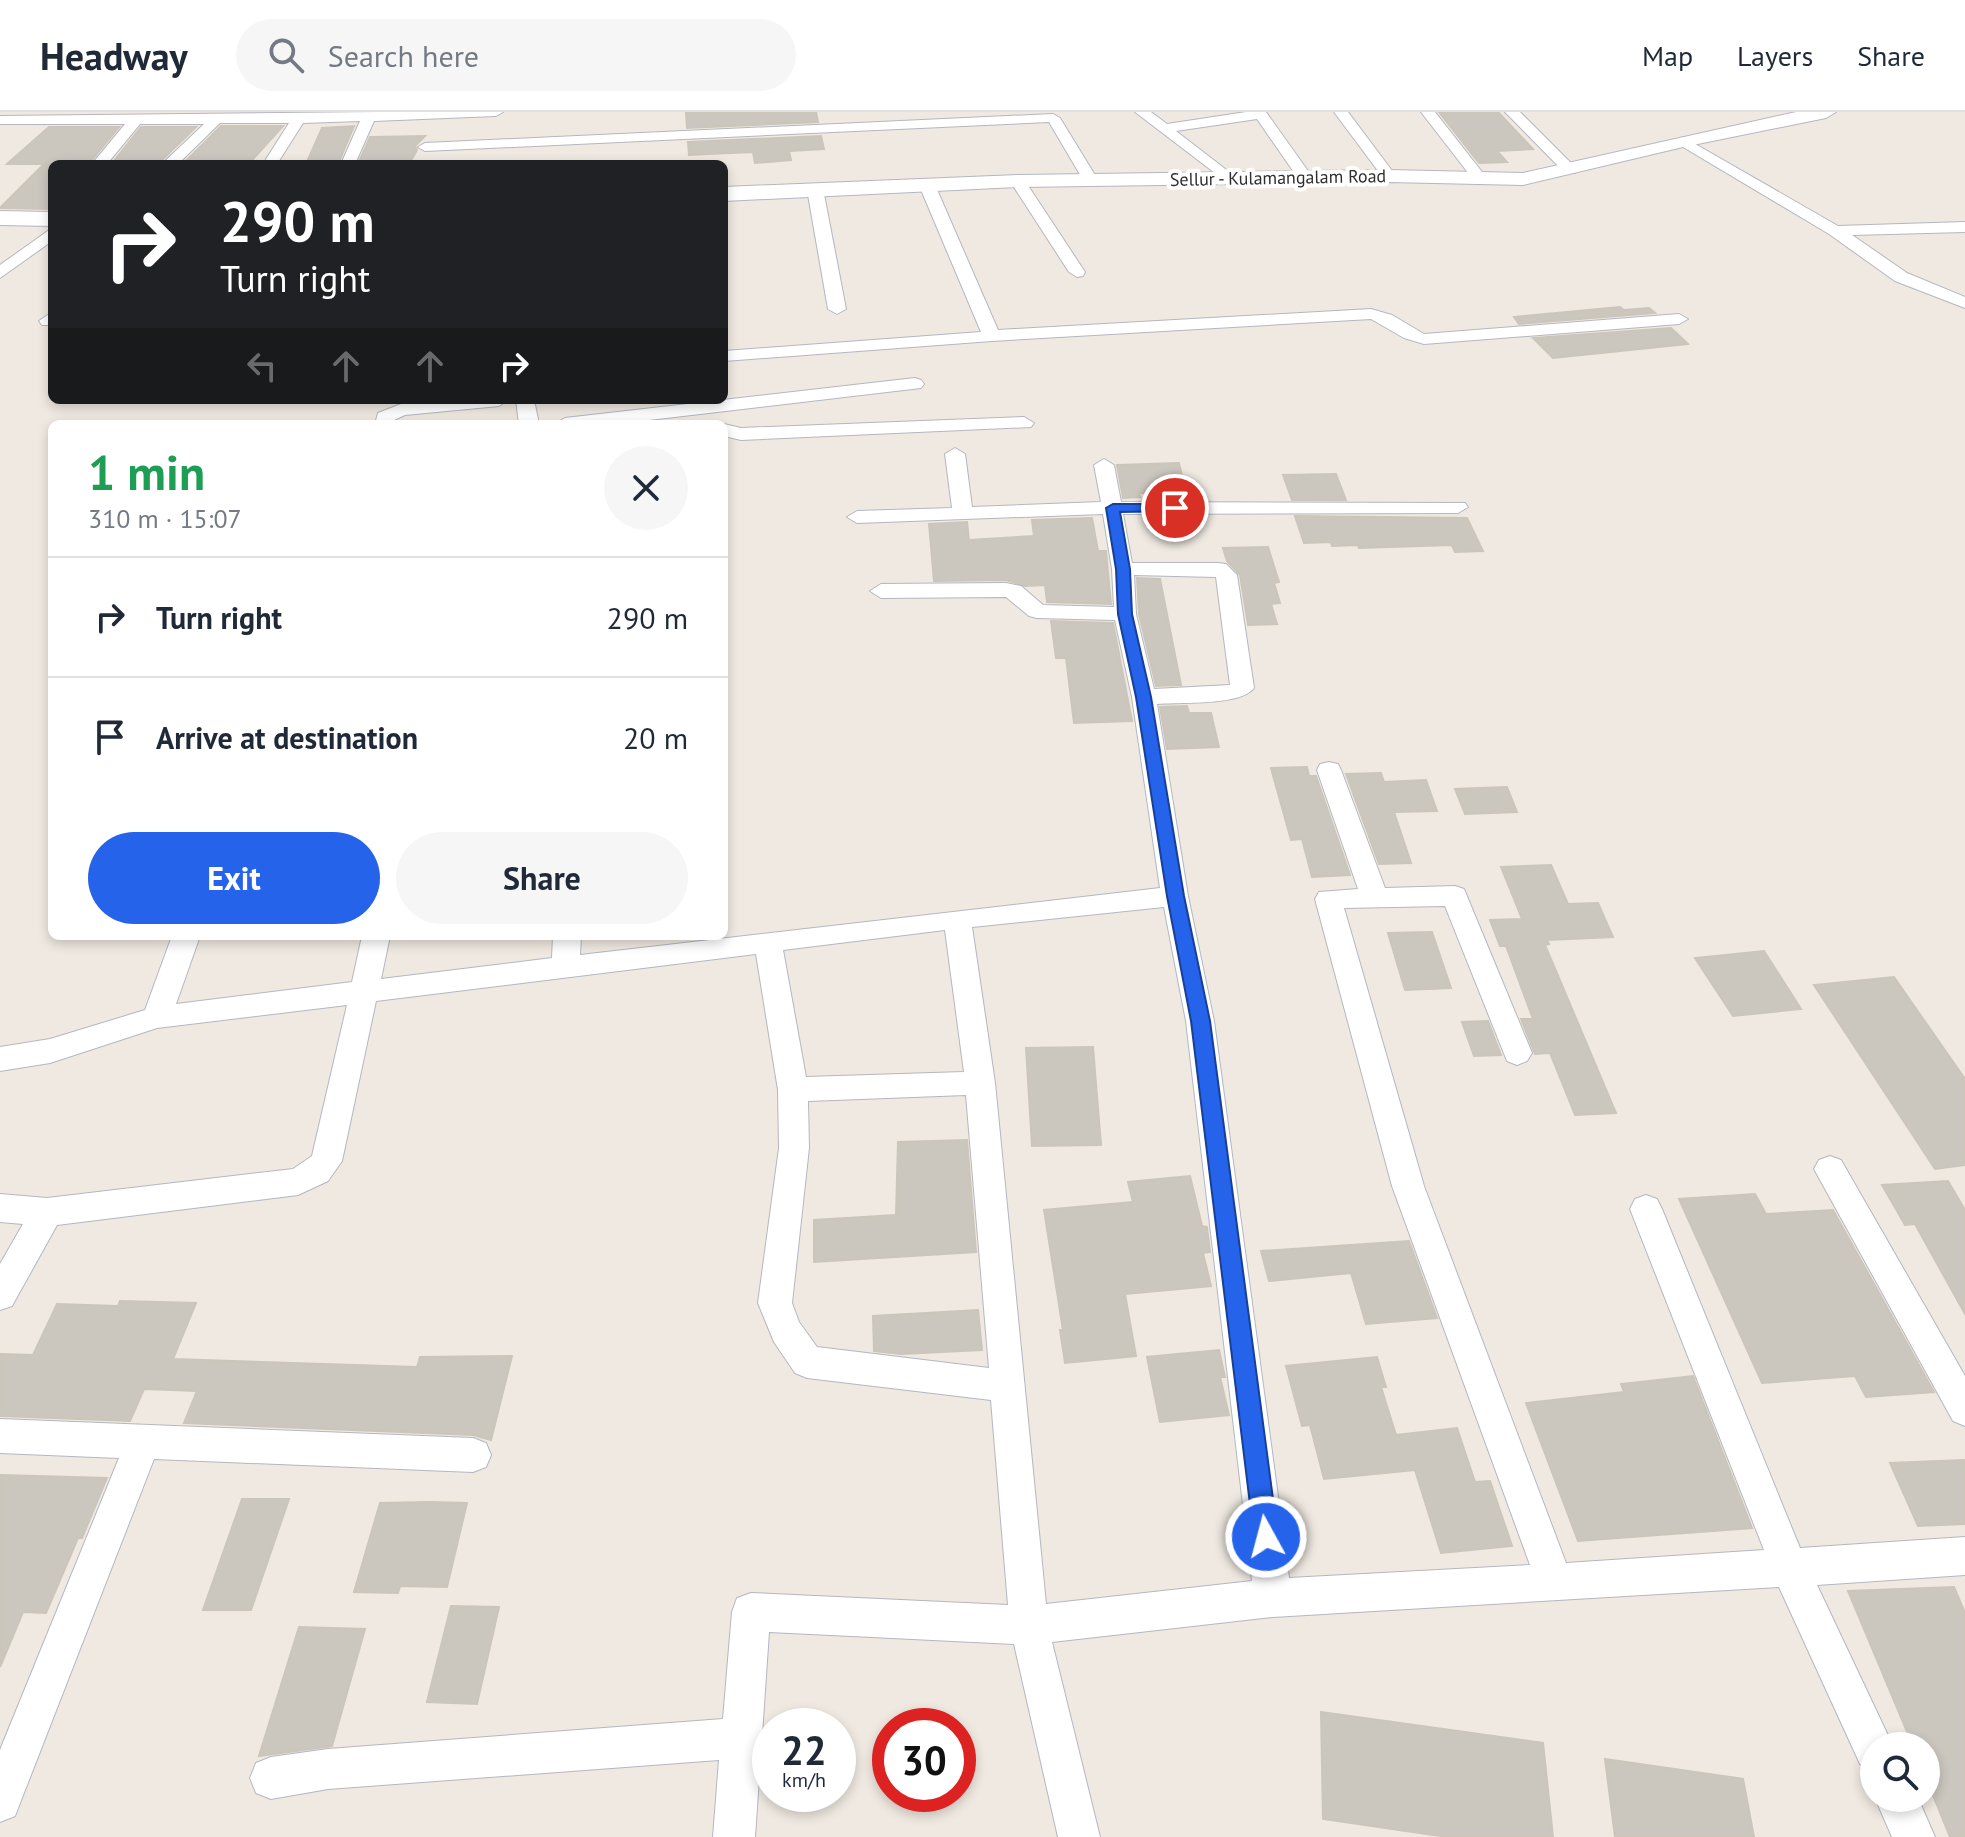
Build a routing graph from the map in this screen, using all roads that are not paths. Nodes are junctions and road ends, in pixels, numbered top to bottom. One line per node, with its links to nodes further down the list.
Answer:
1 (496, 112): 8 (street)
2 (1142, 112): 15 (street)
3 (1341, 112): 24 (street)
4 (1428, 112): 28 (street)
5 (1512, 112): 23 (street)
6 (1826, 112): 16 (main road, Sellur - Kulamangalam Road)
7 (1259, 113): 15 (street); 26 (street)
8 (429, 114): 10 (street); 17 (street)
9 (1051, 115): 17 (street); 27 (street)
10 (369, 117): 13 (street); 21 (street)
11 (137, 119): 12 (street); 14 (street); 18 (street)
12 (217, 119): 13 (street); 19 (street)
13 (299, 119): 20 (street)
14 (0, 120)
15 (1165, 129): 25 (street)
16 (1683, 141): 23 (main road, Sellur - Kulamangalam Road); 36 (street)
17 (425, 147): 22 (street)
18 (102, 160)
19 (173, 160)
20 (273, 160)
21 (350, 160)
22 (422, 160)
23 (1570, 170): 28 (main road, Sellur - Kulamangalam Road)
24 (1389, 176): 26 (main road, Sellur - Kulamangalam Road); 28 (main road, Sellur - Kulamangalam Road)
25 (1228, 178): 26 (main road, Sellur - Kulamangalam Road); 27 (main road, Sellur - Kulamangalam Road)
26 (1305, 178)
27 (1090, 180): 29 (main road, Sellur - Kulamangalam Road)
28 (1481, 180)
29 (1018, 181): 30 (main road, Sellur - Kulamangalam Road); 38 (street)
30 (927, 185): 31 (main road, Sellur - Kulamangalam Road); 43 (street)
31 (815, 189): 32 (main road, Sellur - Kulamangalam Road); 41 (street)
32 (728, 194)
33 (0, 218): 34 (main road)
34 (48, 219)
35 (1965, 227): 36 (street)
36 (1835, 231): 40 (street)
37 (48, 236): 39 (street)
38 (1077, 272)
39 (0, 273)
40 (1965, 303)
41 (837, 309)
42 (1679, 319): 43 (street)
43 (992, 336): 45 (street)
44 (728, 357): 45 (street)
45 (814, 372): 46 (street); 48 (street)
46 (915, 384)
47 (460, 404): 49 (street)
48 (716, 416): 50 (street)
49 (385, 420)
50 (637, 420)
51 (1024, 423): 52 (street)
52 (728, 431)
53 (955, 454): 57 (street)
54 (1104, 465): 56 (street)
55 (1458, 507): 56 (street)
56 (1113, 508): 57 (street); 59 (street)
57 (963, 513): 58 (street)
58 (857, 517)
59 (1123, 569): 61 (street); 62 (street)
60 (881, 591): 61 (street)
61 (1125, 614): 62 (street)
62 (1144, 697): 64 (street)
63 (1329, 770): 65 (street)
64 (1175, 896): 66 (street); 90 (street)
65 (1375, 898): 73 (street); 89 (street)
66 (957, 919): 69 (street); 75 (street)
67 (185, 940): 72 (street)
68 (375, 940): 71 (street)
69 (768, 942): 70 (street); 76 (street)
70 (567, 951): 71 (street)
71 (362, 991): 72 (street); 80 (street)
72 (157, 1017): 74 (street)
73 (1517, 1053)
74 (0, 1059)
75 (980, 1083): 76 (street); 82 (street)
76 (793, 1090): 82 (street)
77 (1830, 1169): 83 (street)
78 (0, 1208): 80 (street)
79 (1646, 1209): 88 (street)
80 (47, 1212): 81 (street)
81 (0, 1295)
82 (1007, 1386): 91 (street)
83 (1965, 1409)
84 (0, 1436): 85 (street)
85 (143, 1442): 86 (street); 95 (street)
86 (473, 1455)
87 (1965, 1556): 88 (street)
88 (1789, 1566): 89 (street); 92 (street)
89 (1555, 1583): 90 (street)
90 (1273, 1598): 91 (street)
91 (1029, 1625): 93 (street); 98 (street)
92 (1866, 1732)
93 (741, 1738): 94 (street); 97 (street)
94 (271, 1778)
95 (0, 1801)
96 (1902, 1812): 99 (street)
97 (734, 1837)
98 (1079, 1837)
99 (1914, 1837)

